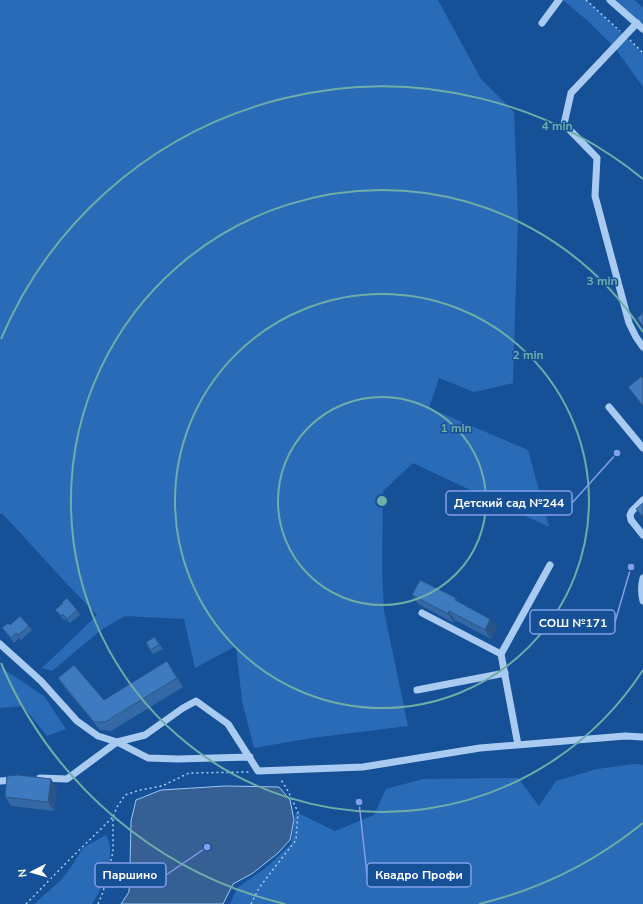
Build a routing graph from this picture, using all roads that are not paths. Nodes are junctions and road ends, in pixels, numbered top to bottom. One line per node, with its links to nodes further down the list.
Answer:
1 (559, 0): 3 (street)
2 (610, 0): 4 (street)
3 (542, 23)
4 (637, 24): 5 (street); 6 (street)
5 (643, 29)
6 (643, 347)
7 (609, 407): 8 (street)
8 (643, 448)
9 (643, 500): 10 (street)
10 (643, 535)
11 (550, 565): 16 (street)
12 (643, 578): 13 (street)
13 (643, 601)
14 (422, 613): 16 (street)
15 (0, 644): 20 (street)
16 (501, 654): 17 (street)
17 (505, 673): 18 (street); 21 (street)
18 (417, 690)
19 (643, 737): 21 (street)
20 (117, 742): 22 (street); 22 (street); 23 (street)
21 (518, 745): 22 (street)
22 (250, 757)
23 (32, 778)
24 (24, 779): 25 (street)
25 (0, 781)

